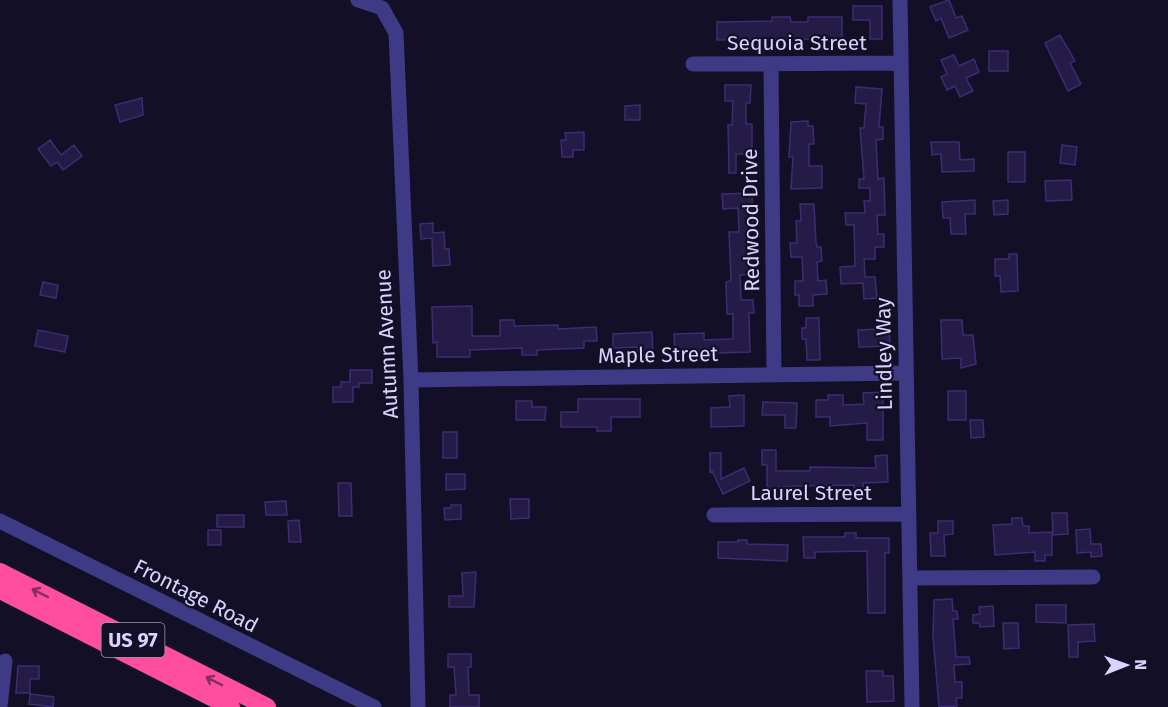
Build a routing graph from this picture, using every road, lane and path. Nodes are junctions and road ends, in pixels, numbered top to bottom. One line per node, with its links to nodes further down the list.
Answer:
1 (357, 0): 8 (street, Autumn Avenue)
2 (900, 0): 3 (street, Lindley Way)
3 (901, 63): 5 (street, Sequoia Street); 6 (street, Lindley Way)
4 (693, 64): 5 (street, Sequoia Street)
5 (771, 65): 7 (street, Redwood Drive)
6 (905, 373): 7 (street, Maple Street); 9 (street, Lindley Way)
7 (774, 374): 8 (street, Maple Street)
8 (411, 380): 21 (street, Autumn Avenue)
9 (908, 514): 10 (street, Laurel Street); 14 (street, Lindley Way)
10 (714, 515)
11 (0, 521): 20 (street, Frontage Road)
12 (0, 572): 19 (highway, US 97, one-way to 12)
13 (1093, 577): 14 (street)
14 (910, 578): 22 (street, Lindley Way)
15 (0, 590): 18 (highway, US 97)
16 (5, 661): 17 (street)
17 (0, 707)
18 (231, 707)
19 (267, 707)
20 (374, 707)
21 (418, 707)
22 (912, 707)

